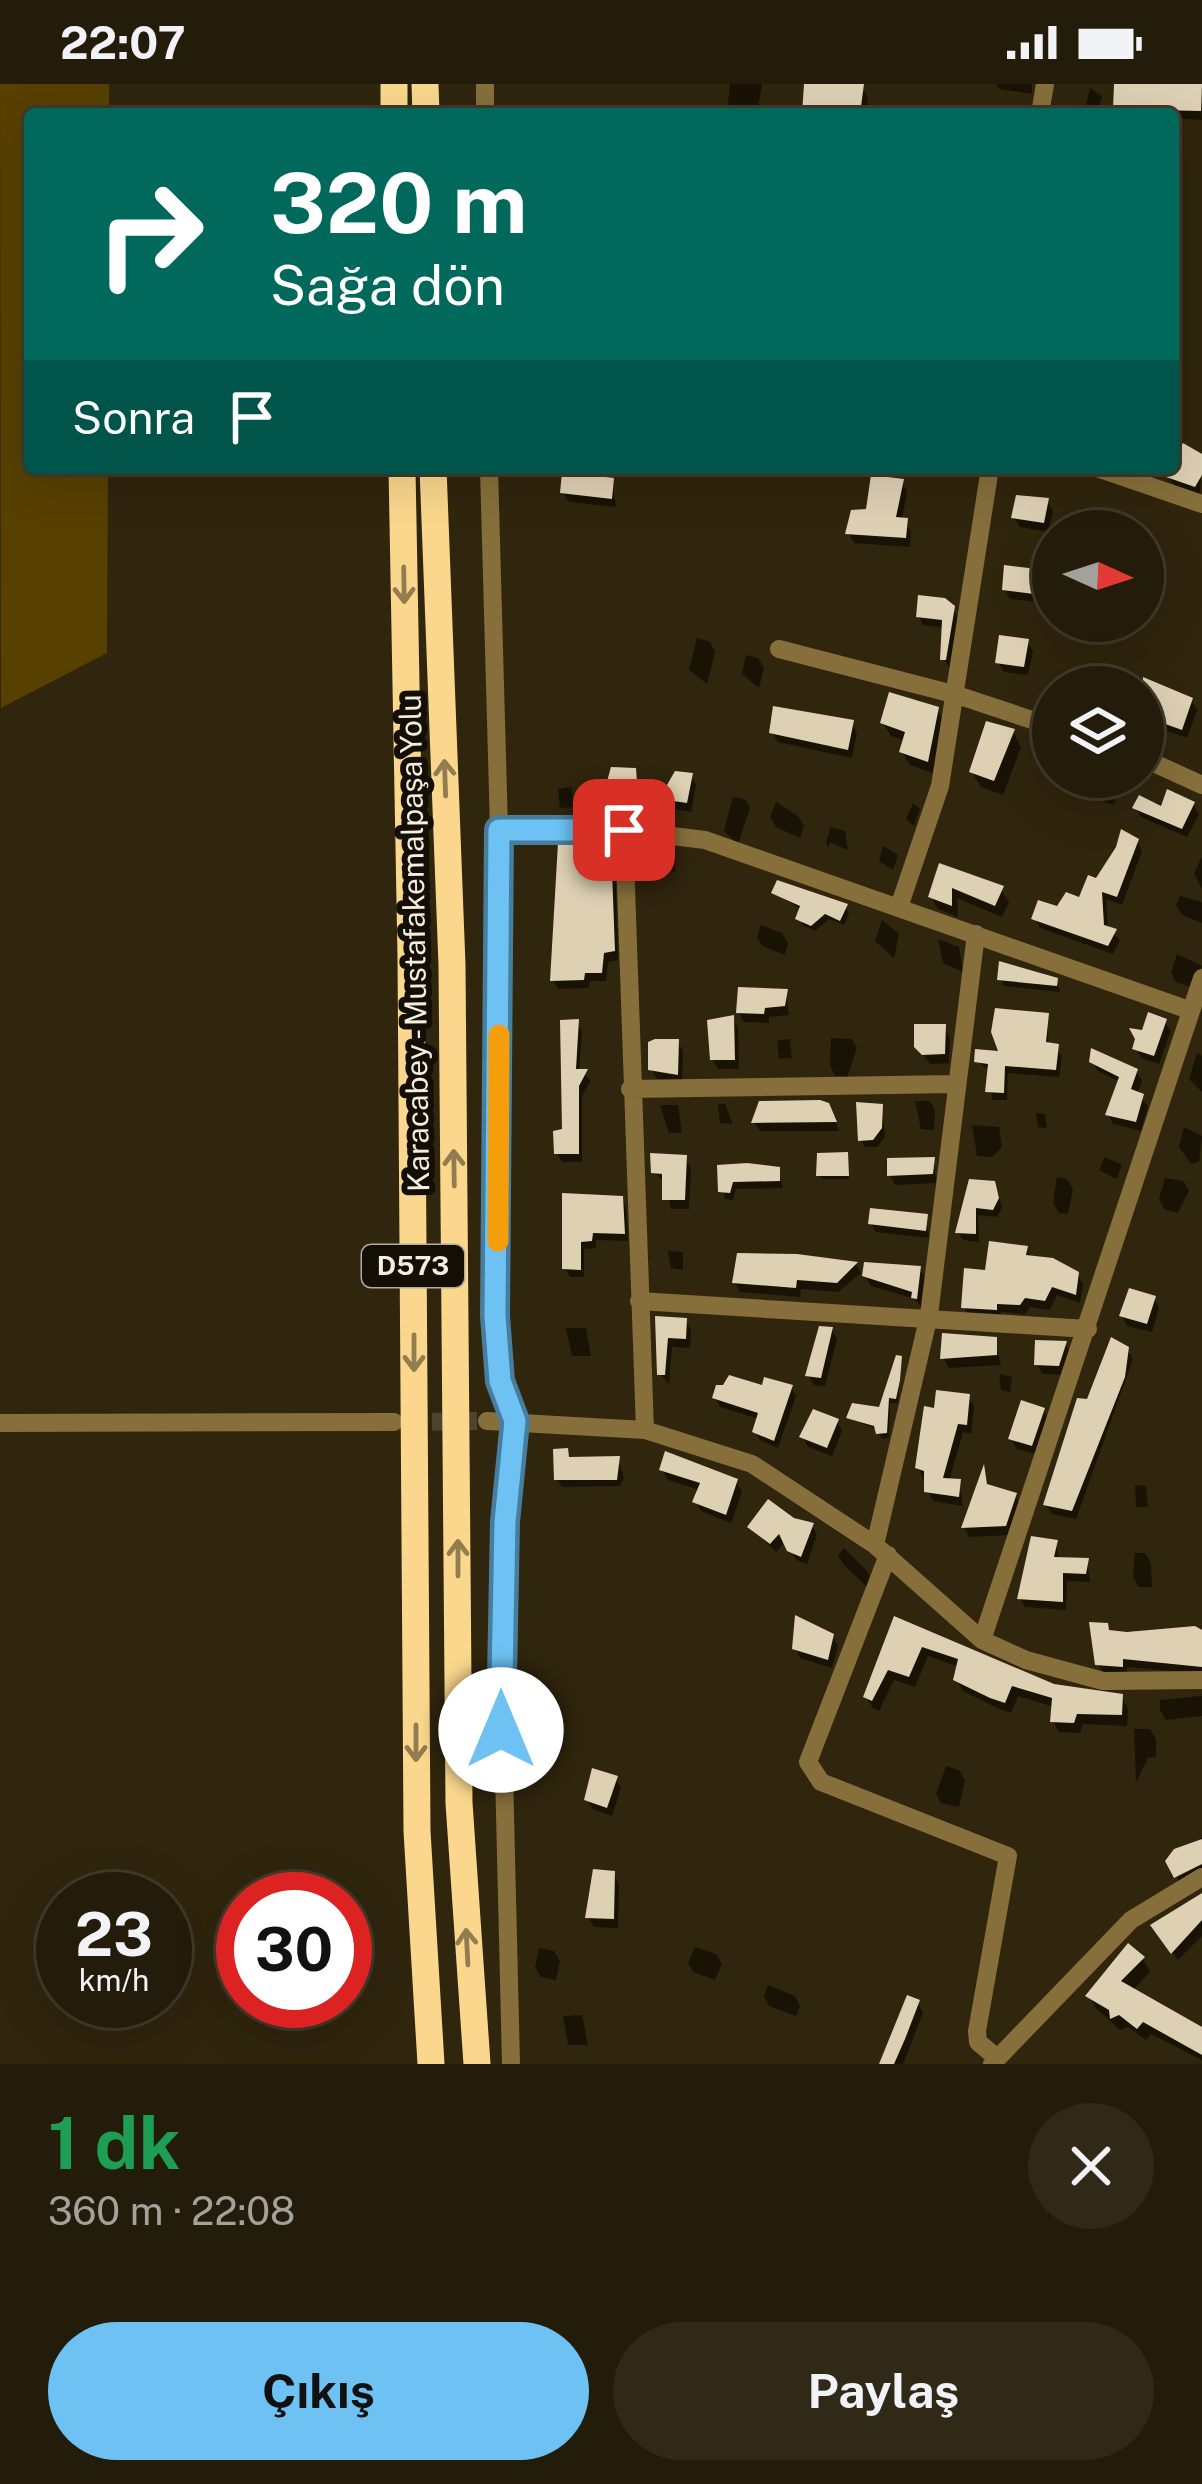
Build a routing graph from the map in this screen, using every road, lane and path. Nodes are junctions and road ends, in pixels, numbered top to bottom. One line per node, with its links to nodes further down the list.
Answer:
1 (402, 474): 33 (highway, Karacabey - Mustafakemalpaşa Yolu / D573, one-way to 33)
2 (433, 474): 34 (highway, Karacabey - Mustafakemalpaşa Yolu / D573, one-way to 2)
3 (490, 474): 12 (street)
4 (989, 474): 8 (street)
5 (1114, 474): 6 (street)
6 (1202, 504)
7 (779, 650): 8 (street)
8 (957, 695): 9 (street); 14 (street)
9 (1032, 720)
10 (1164, 767): 11 (street)
11 (1202, 784)
12 (499, 830): 13 (street); 24 (street)
13 (624, 830): 14 (street); 19 (street)
14 (900, 904): 15 (street)
15 (976, 934): 17 (street); 18 (street)
16 (1202, 978): 17 (street)
17 (1189, 1010): 22 (street)
18 (954, 1084): 19 (street); 21 (street)
19 (630, 1089): 20 (street)
20 (639, 1301): 21 (street); 27 (street)
21 (929, 1315): 22 (street); 28 (street)
22 (1088, 1329): 29 (street)
23 (487, 1421): 24 (street)
24 (515, 1421): 27 (street); 35 (street)
25 (394, 1422): 26 (street)
26 (0, 1423)
27 (645, 1430): 28 (street)
28 (882, 1550): 29 (street); 32 (street)
29 (982, 1640): 30 (street)
30 (1202, 1680)
31 (1202, 1877): 32 (street)
32 (994, 2061)
33 (431, 2064)
34 (477, 2064)
35 (511, 2064)

